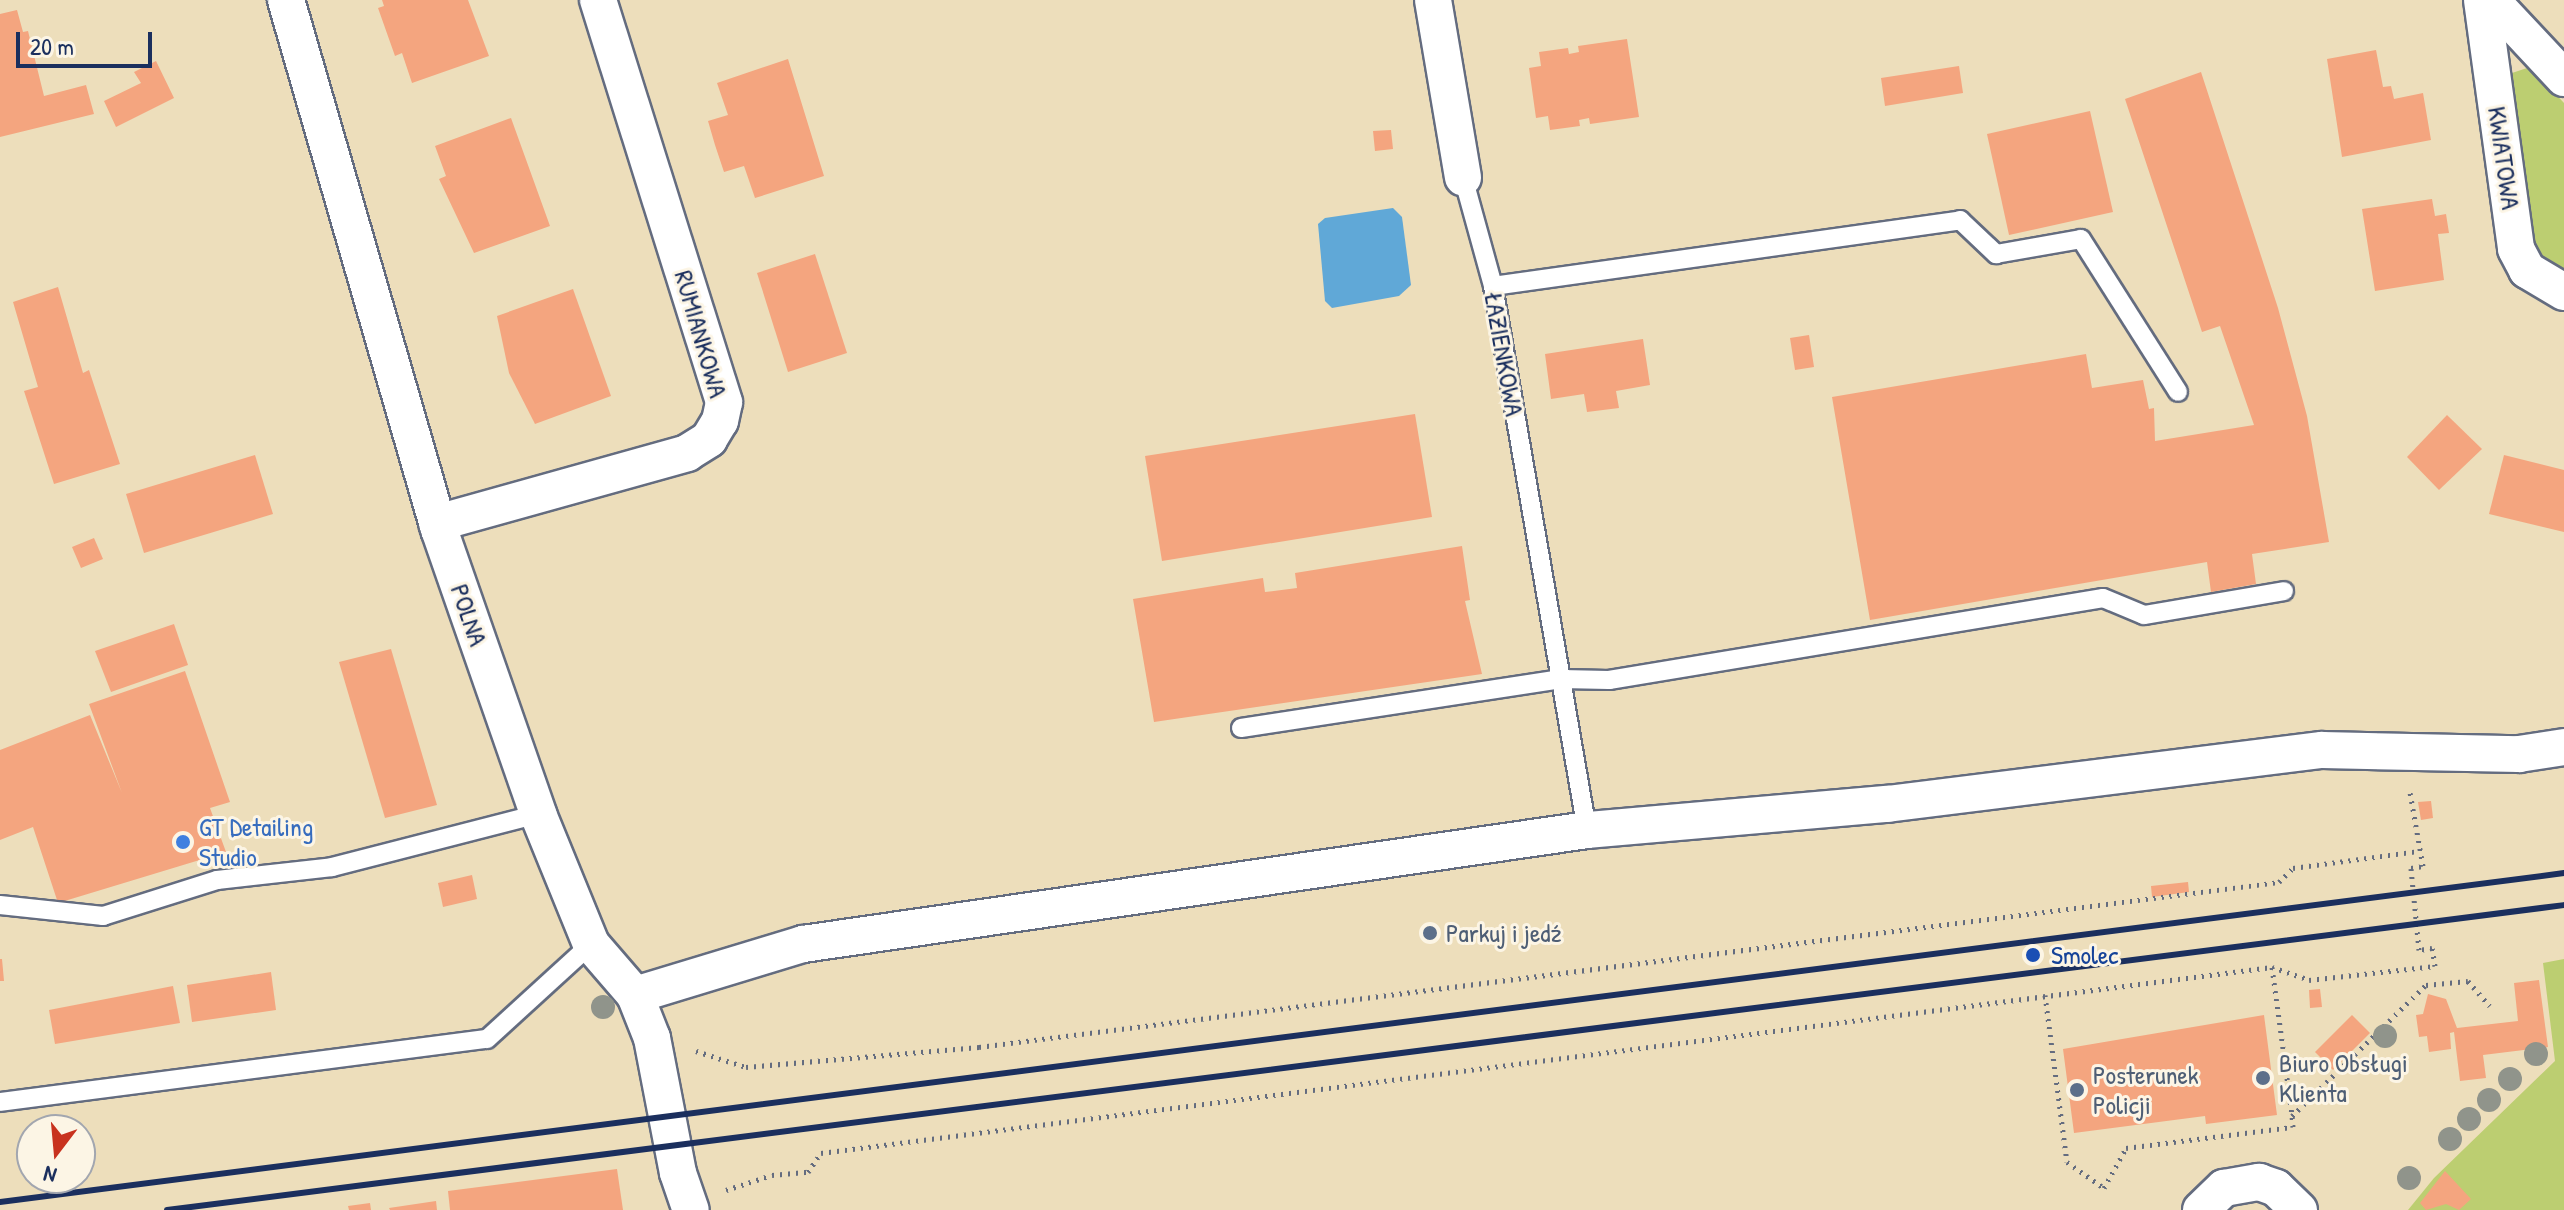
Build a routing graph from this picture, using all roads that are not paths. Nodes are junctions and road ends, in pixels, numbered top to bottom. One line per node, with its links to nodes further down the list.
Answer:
1 (286, 0): 11 (street, POLNA)
2 (598, 0): 11 (street, RUMIANKOWA)
3 (1433, 0): 7 (street, ŁAZIENKOWA)
4 (2482, 0): 9 (street, KWIATOWA)
5 (2491, 0): 6 (street)
6 (2564, 78)
7 (1463, 177): 8 (lane, ŁAZIENKOWA)
8 (1493, 286): 10 (lane); 13 (lane, ŁAZIENKOWA)
9 (2564, 292)
10 (2178, 392)
11 (437, 523): 16 (street, POLNA)
12 (2284, 591): 13 (lane)
13 (1561, 679): 14 (lane); 17 (lane, ŁAZIENKOWA)
14 (1241, 728)
15 (2564, 747): 17 (street)
16 (538, 814): 18 (lane); 19 (street, POLNA)
17 (1587, 830): 20 (street)
18 (0, 905)
19 (591, 944): 20 (street, POLNA); 21 (lane)
20 (635, 995): 22 (street, POLNA)
21 (0, 1102)
22 (706, 1201)
23 (2201, 1210): 24 (street)
24 (2299, 1210)

